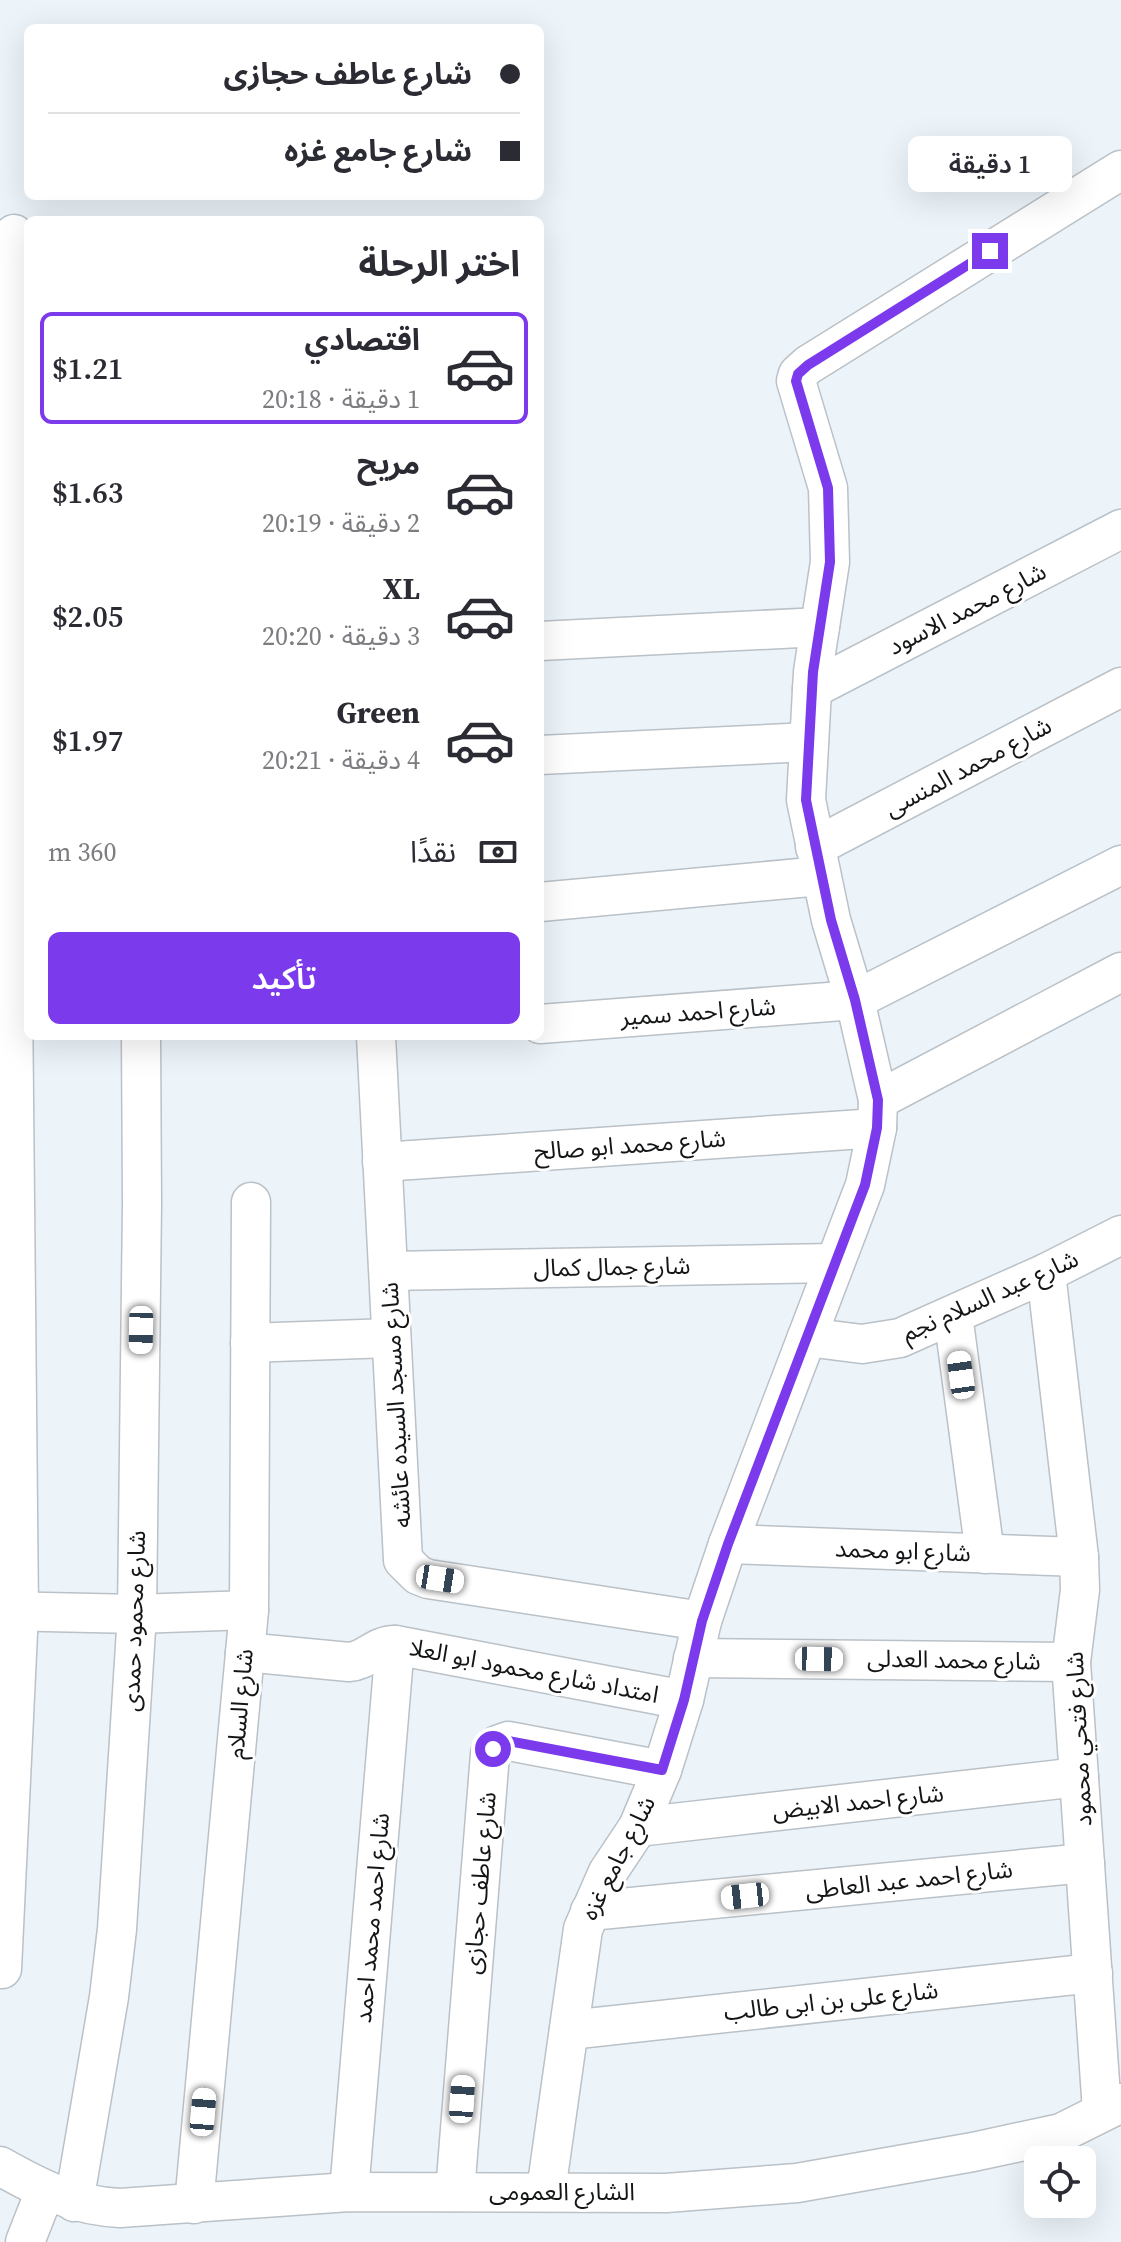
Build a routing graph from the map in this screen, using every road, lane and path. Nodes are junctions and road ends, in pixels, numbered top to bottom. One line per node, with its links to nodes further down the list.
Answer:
1 (1121, 170): 4 (street, شارع جامع غزه)
2 (14, 234): 10 (street)
3 (1121, 529): 7 (street, شارع محمد الاسود)
4 (820, 627): 5 (street); 7 (street, شارع جامع غزه)
5 (544, 641)
6 (1121, 687): 11 (street, شارع محمد المنسى)
7 (812, 689): 8 (street, شارع جامع غزه)
8 (809, 742): 9 (street); 11 (street, شارع جامع غزه)
9 (544, 755)
10 (5, 790): 34 (street)
11 (818, 862): 13 (street); 15 (street, شارع جامع غزه)
12 (1121, 865): 15 (street)
13 (544, 901)
14 (1121, 972): 19 (street, شارع محمد ابو صالح)
15 (855, 1000): 16 (street, شارع احمد سمير); 19 (street, شارع جامع غزه)
16 (544, 1024)
17 (141, 1040): 35 (street, شارع محمود حمدى)
18 (377, 1040): 20 (street, شارع مسجد السيده عائشه)
19 (877, 1114): 20 (street, شارع محمد ابو صالح); 23 (street, شارع جامع غزه)
20 (382, 1162): 24 (street, شارع مسجد السيده عائشه)
21 (251, 1202): 29 (street, شارع السلام)
22 (1121, 1235): 25 (street, شارع عبد السلام نجم)
23 (835, 1263): 24 (street, شارع جمال كمال); 27 (street, شارع جامع غزه)
24 (389, 1271): 28 (street, شارع مسجد السيده عائشه)
25 (1046, 1273): 26 (street, شارع عبد السلام نجم); 32 (street, شارع فتحي محمود)
26 (953, 1315): 27 (street, شارع عبد السلام نجم); 31 (street)
27 (807, 1337): 30 (street, شارع جامع غزه)
28 (391, 1338): 29 (street); 36 (street, شارع مسجد السيده عائشه)
29 (250, 1343): 33 (street, شارع السلام)
30 (728, 1544): 31 (street, شارع ابو محمد); 36 (street, شارع جامع غزه)
31 (985, 1554): 32 (street, شارع ابو محمد)
32 (1079, 1557): 40 (street, شارع فتحي محمود)
33 (249, 1610): 35 (street); 38 (street, شارع السلام)
34 (9, 1612): 35 (street); 47 (street)
35 (137, 1614): 55 (street, شارع محمود حمدى)
36 (702, 1621): 39 (street, شارع جامع غزه)
37 (395, 1645): 38 (street, امتداد شارع محمود ابو العلا); 41 (street, امتداد شارع محمود ابو العلا); 53 (street, شارع احمد محمد احمد)
38 (245, 1652): 56 (street, شارع السلام)
39 (693, 1658): 40 (street, شارع محمد العدلى); 41 (street, شارع جامع غزه)
40 (1071, 1662): 43 (street, شارع فتحي محمود)
41 (684, 1700): 42 (street, شارع جامع غزه)
42 (662, 1770): 44 (street, شارع جامع غزه); 54 (street, شارع عاطف حجازى)
43 (1079, 1777): 44 (street, شارع احمد الابيض); 45 (street, شارع فتحي محمود)
44 (638, 1827): 46 (street, شارع جامع غزه)
45 (1085, 1863): 46 (street, شارع احمد عبد العاطى); 48 (street, شارع فتحي محمود)
46 (590, 1911): 49 (street, شارع جامع غزه)
47 (2, 1969)
48 (1093, 1973): 49 (street, شارع على بن ابى طالب); 50 (street, شارع فتحي محمود)
49 (569, 2030): 52 (street, شارع جامع غزه)
50 (1112, 2107): 52 (street, الشارع العمومى)
51 (0, 2166): 55 (street, الشارع العمومى)
52 (546, 2191): 54 (street, الشارع العمومى)
53 (349, 2192): 54 (street, الشارع العمومى); 56 (street, الشارع العمومى)
54 (455, 2192)
55 (59, 2196): 56 (street, الشارع العمومى); 57 (street, شارع محمود حمدى)
56 (194, 2204)
57 (25, 2242)

